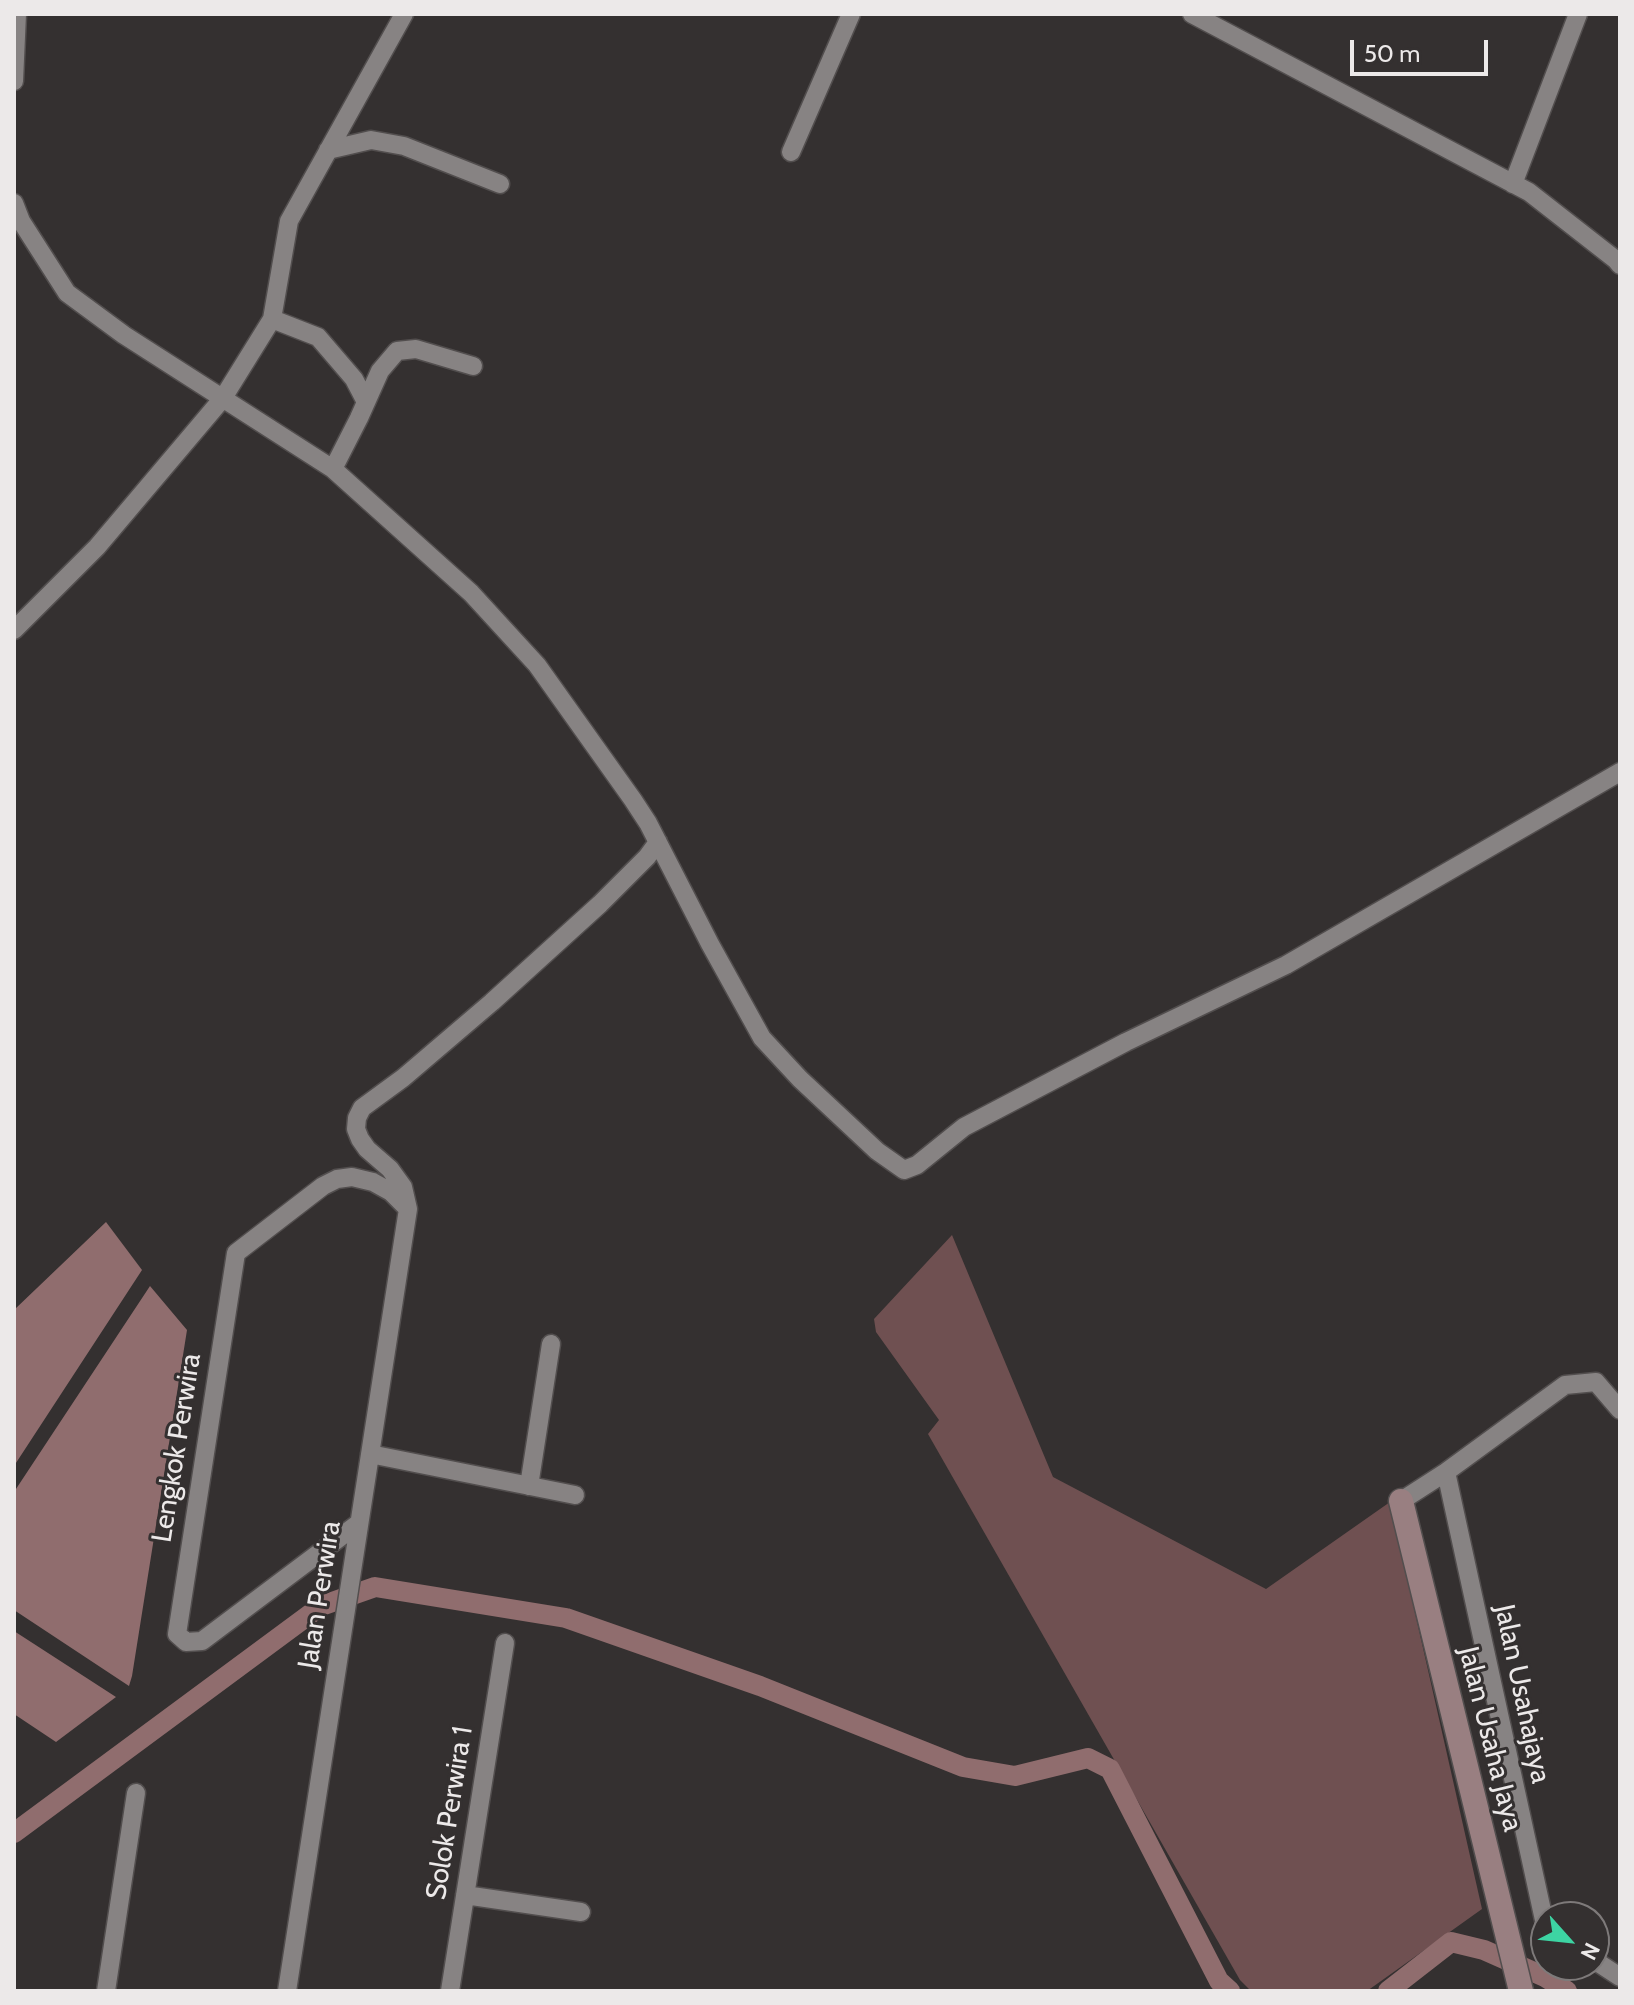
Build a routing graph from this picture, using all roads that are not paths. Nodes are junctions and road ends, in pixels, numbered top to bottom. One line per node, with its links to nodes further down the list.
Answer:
1 (17, 14): 6 (street)
2 (404, 14): 7 (street)
3 (851, 14): 8 (street)
4 (1192, 14): 10 (street)
5 (1578, 14): 10 (street)
6 (14, 81)
7 (328, 150): 9 (street); 13 (street)
8 (791, 152)
9 (500, 184)
10 (1513, 184): 12 (street)
11 (14, 203): 15 (street)
12 (1620, 265)
13 (272, 319): 15 (street); 16 (street)
14 (473, 366): 16 (street)
15 (223, 398): 17 (street); 18 (street)
16 (366, 402): 17 (street)
17 (333, 469): 20 (street)
18 (14, 630)
19 (1620, 772): 20 (street)
20 (658, 842): 21 (street)
21 (408, 1209): 24 (street, Jalan Perwira); 29 (street, Lengkok Perwira)
22 (551, 1344): 26 (street)
23 (1620, 1410): 25 (street)
24 (370, 1454): 26 (street); 29 (street, Jalan Perwira)
25 (1446, 1472): 28 (street); 33 (street, Jalan Usahajaya)
26 (529, 1486): 27 (street)
27 (575, 1495)
28 (1401, 1501): 38 (street, Jalan Usaha Jaya)
29 (359, 1523): 36 (street, Jalan Perwira)
30 (505, 1643): 32 (street, Solok Perwira 1)
31 (136, 1793): 35 (street)
32 (465, 1895): 34 (street); 37 (street, Solok Perwira 1)
33 (1539, 1901)
34 (581, 1912)
35 (106, 1991)
36 (287, 1991)
37 (450, 1991)
38 (1521, 1991)

